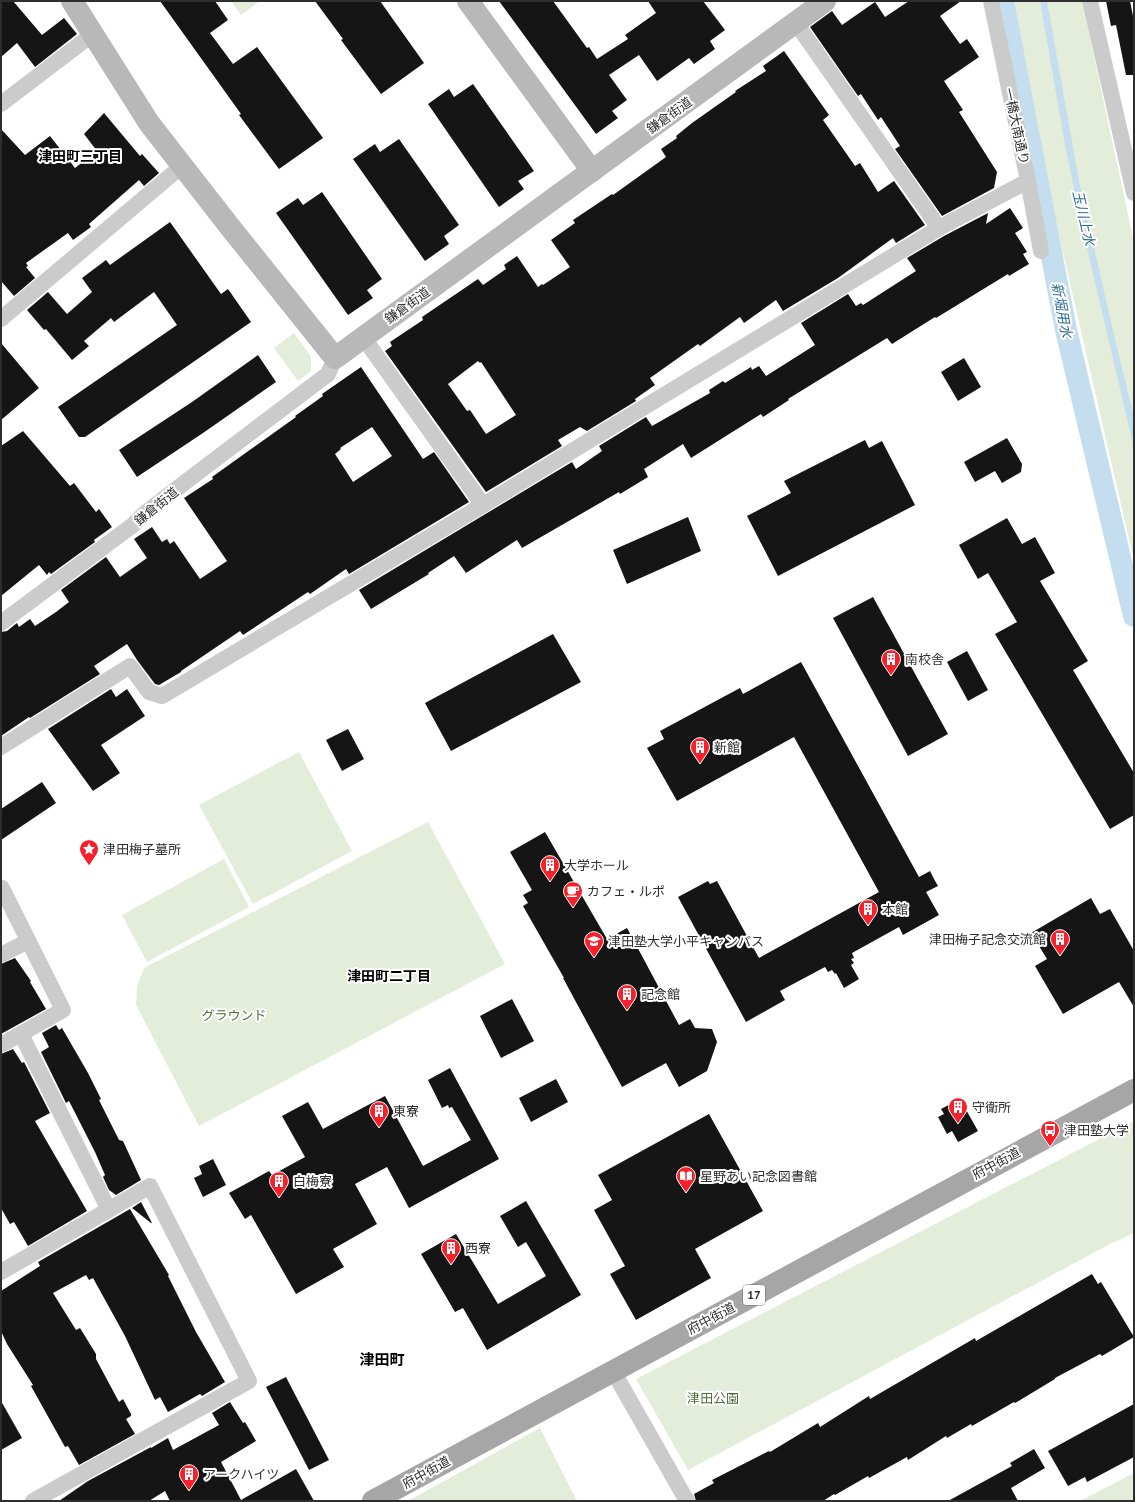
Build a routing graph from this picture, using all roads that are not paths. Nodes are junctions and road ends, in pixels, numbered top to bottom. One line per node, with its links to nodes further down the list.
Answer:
1 (72, 1): 7 (street)
2 (468, 1): 10 (street)
3 (825, 1): 6 (street, 鎌倉街道)
4 (991, 1): 11 (street, 一橋大南通り)
5 (1090, 1): 12 (street)
6 (796, 22): 10 (street, 鎌倉街道); 13 (street)
7 (93, 34): 8 (street); 9 (street)
8 (1, 104)
9 (183, 165): 15 (street); 17 (street)
10 (592, 171): 16 (street, 鎌倉街道)
11 (1028, 181): 13 (street); 14 (street, 一橋大南通り)
12 (1134, 193)
13 (939, 228): 18 (street)
14 (1041, 251)
15 (1, 319)
16 (363, 337): 17 (street, 鎌倉街道); 18 (street)
17 (335, 358): 19 (street, 鎌倉街道)
18 (483, 505): 20 (street)
19 (1, 623)
20 (1, 747)
21 (1, 888): 22 (street)
22 (28, 940): 23 (street); 24 (street)
23 (1, 955)
24 (21, 1034): 25 (street); 27 (street)
25 (1, 1045)
26 (1134, 1090): 29 (main road, 府中街道 / 17)
27 (109, 1210): 28 (street); 30 (street)
28 (1, 1272)
29 (613, 1371): 31 (main road, 府中街道 / 17); 32 (street)
30 (33, 1501)
31 (374, 1501)
32 (687, 1501)

